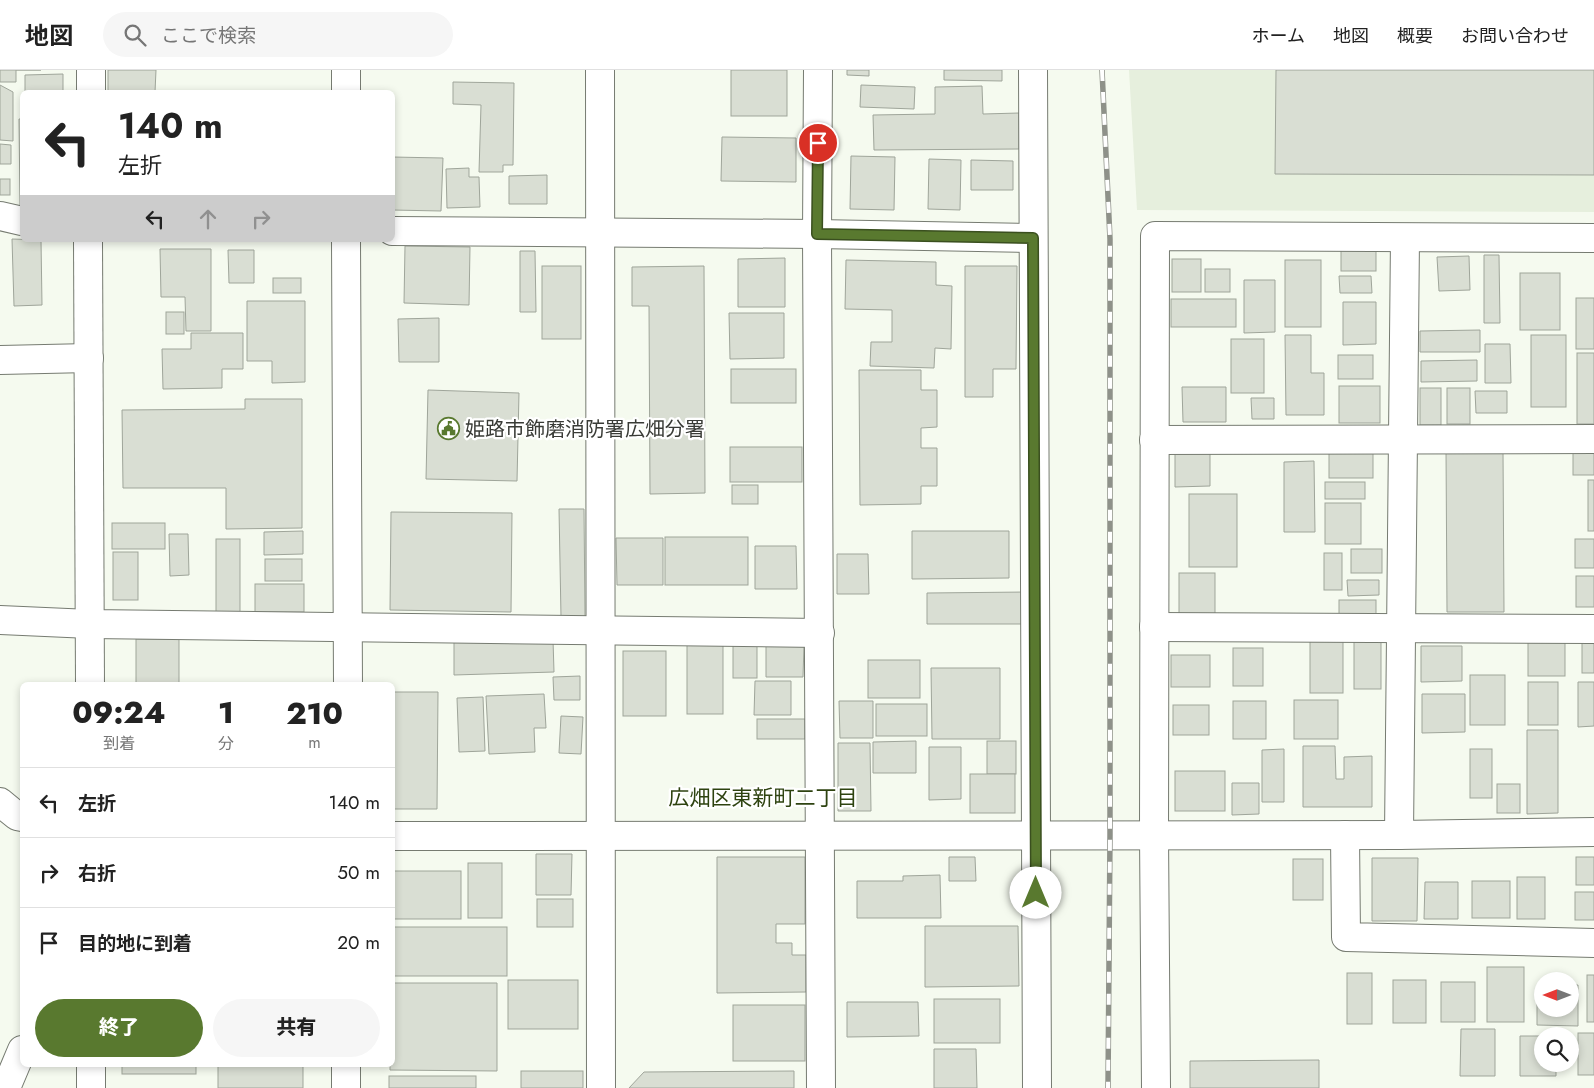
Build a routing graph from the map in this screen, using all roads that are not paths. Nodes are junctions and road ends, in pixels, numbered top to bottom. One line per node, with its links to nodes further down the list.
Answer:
1 (91, 70): 6 (street)
2 (346, 70): 7 (street)
3 (600, 70): 11 (street)
4 (818, 70): 12 (street)
5 (1033, 70): 13 (street)
6 (91, 90)
7 (346, 90)
8 (0, 216): 9 (street)
9 (20, 221)
10 (395, 232): 11 (street)
11 (600, 232): 12 (street); 29 (street)
12 (817, 234): 13 (street); 30 (street)
13 (1033, 238): 37 (street)
14 (1405, 238): 15 (street); 21 (street); 22 (street)
15 (1594, 238)
16 (88, 242): 18 (street)
17 (346, 242): 25 (street)
18 (89, 358): 19 (street); 24 (street)
19 (0, 360)
20 (1594, 439): 22 (street)
21 (1154, 440): 22 (street); 26 (street)
22 (1403, 440): 27 (street)
23 (0, 620): 24 (street)
24 (90, 624): 25 (street); 31 (street)
25 (348, 627): 29 (street); 32 (street)
26 (1154, 627): 27 (street); 38 (street)
27 (1401, 628): 28 (street); 40 (street)
28 (1594, 629)
29 (601, 630): 30 (street); 42 (street)
30 (820, 633): 36 (street)
31 (90, 682)
32 (348, 682)
33 (0, 802): 34 (street)
34 (20, 816)
35 (1594, 832): 40 (street)
36 (819, 835): 37 (street); 42 (street); 51 (street)
37 (1036, 835): 38 (street); 52 (street)
38 (1154, 835): 39 (street); 53 (street)
39 (1344, 835): 40 (street); 43 (street)
40 (1400, 835)
41 (395, 836): 42 (street)
42 (601, 836): 50 (street)
43 (1594, 943)
44 (20, 1055): 47 (street)
45 (91, 1067): 48 (street)
46 (346, 1067): 49 (street)
47 (6, 1088)
48 (92, 1088)
49 (346, 1088)
50 (601, 1088)
51 (821, 1088)
52 (1036, 1088)
53 (1156, 1088)

